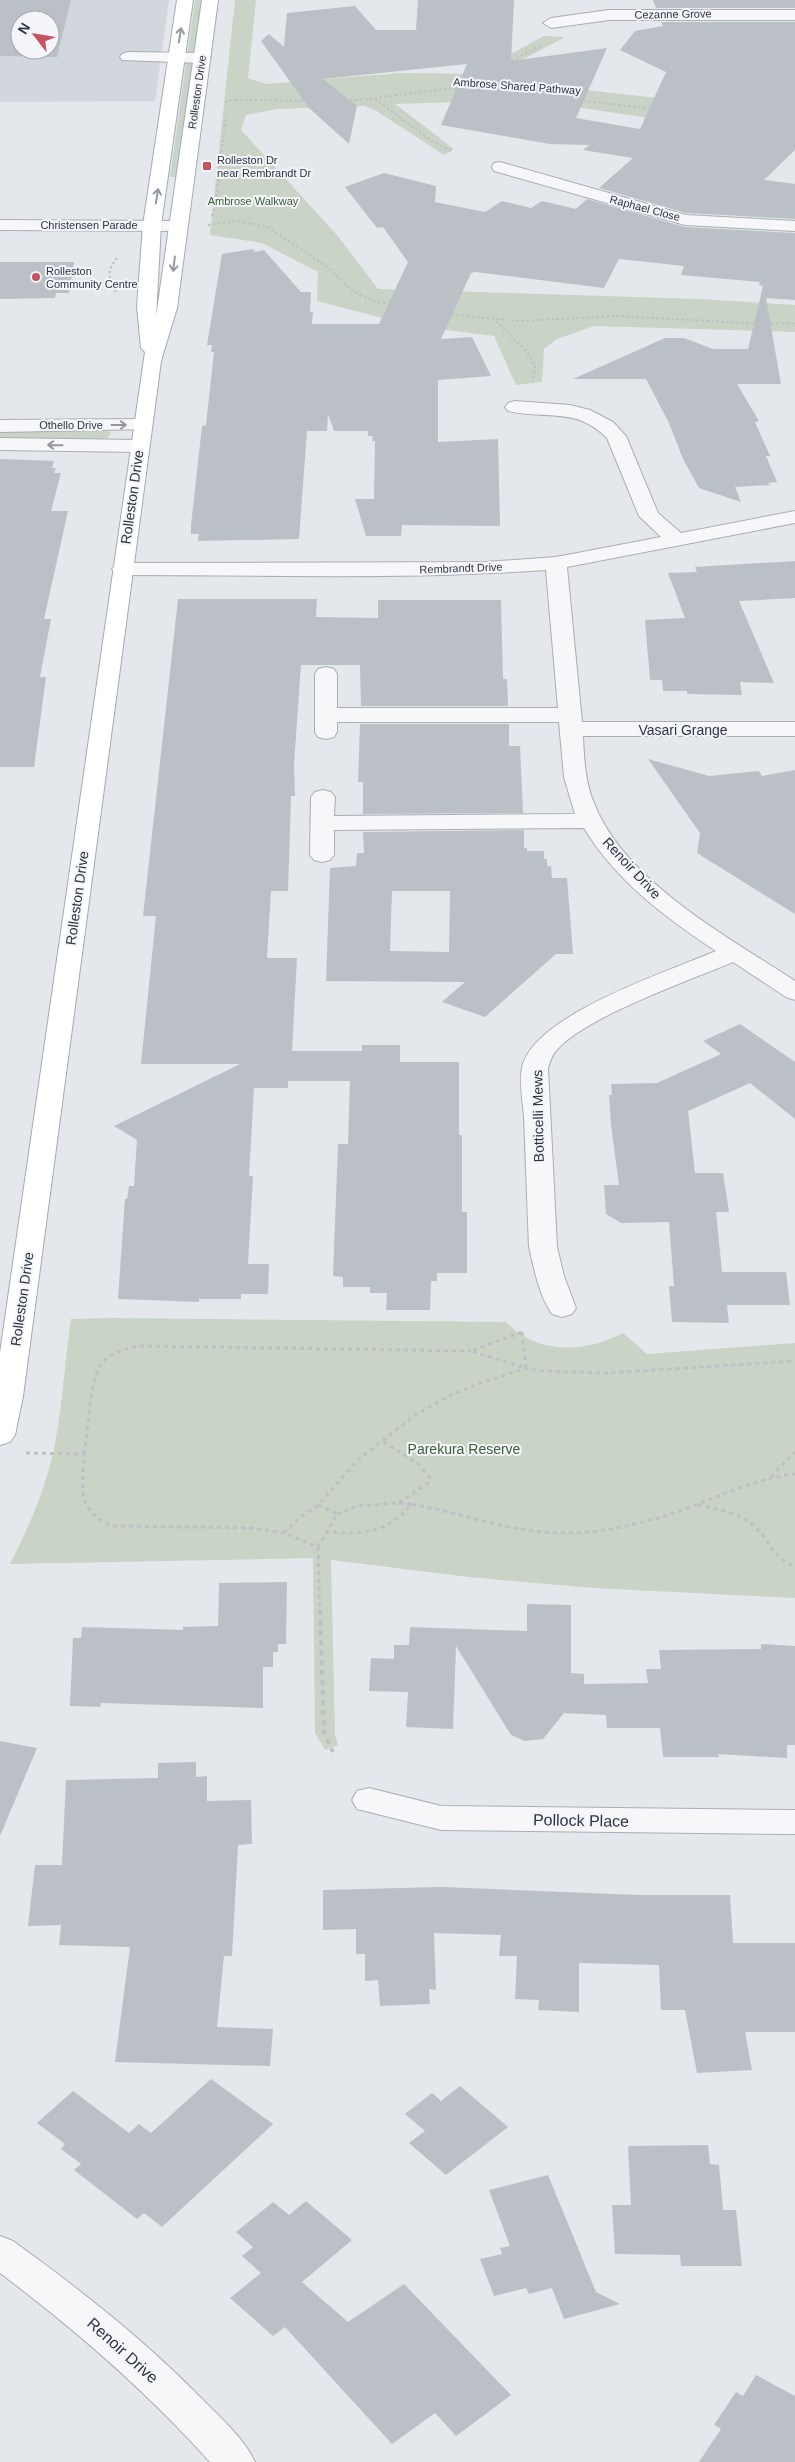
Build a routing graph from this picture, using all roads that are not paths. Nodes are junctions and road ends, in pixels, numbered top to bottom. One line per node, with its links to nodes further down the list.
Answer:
1 (186, 0): 6 (main road, Rolleston Drive, one-way to 1)
2 (210, 0): 7 (main road, Rolleston Drive)
3 (795, 15): 4 (street, Cezanne Grove)
4 (551, 23)
5 (128, 57): 6 (street)
6 (177, 58): 7 (street); 11 (main road, Rolleston Drive, one-way to 6)
7 (203, 58): 12 (main road, Rolleston Drive)
8 (500, 166): 13 (street, Raphael Close)
9 (0, 225): 10 (street, Christensen Parade)
10 (113, 225): 11 (street, Christensen Parade); 14 (street)
11 (152, 225): 12 (street, Christensen Parade); 15 (main road, Rolleston Drive)
12 (179, 226): 15 (main road, Rolleston Drive, one-way to 15)
13 (795, 226)
14 (0, 235)
15 (152, 361): 18 (main road, Rolleston Drive)
16 (515, 407): 21 (street)
17 (0, 426): 18 (street, Othello Drive, one-way to 18)
18 (141, 436): 19 (street, Othello Drive, one-way to 19); 23 (main road, Rolleston Drive)
19 (0, 444)
20 (795, 517): 21 (street, Rembrandt Drive)
21 (676, 539): 22 (street, Rembrandt Drive)
22 (556, 562): 23 (street, Rembrandt Drive); 25 (street, Renoir Drive)
23 (122, 569): 34 (main road, Rolleston Drive)
24 (326, 674): 25 (street, Vasari Grange)
25 (571, 722): 26 (street, Vasari Grange); 28 (street, Renoir Drive)
26 (795, 729)
27 (323, 797): 29 (street)
28 (592, 821): 29 (street); 31 (street, Renoir Drive)
29 (324, 823): 30 (street)
30 (322, 855)
31 (736, 952): 32 (street, Renoir Drive); 33 (street, Botticelli Mews)
32 (795, 992)
33 (562, 1308)
34 (0, 1434)
35 (369, 1800): 36 (street, Pollock Place)
36 (795, 1822)
37 (0, 2252): 38 (street, Renoir Drive)
38 (234, 2462)

